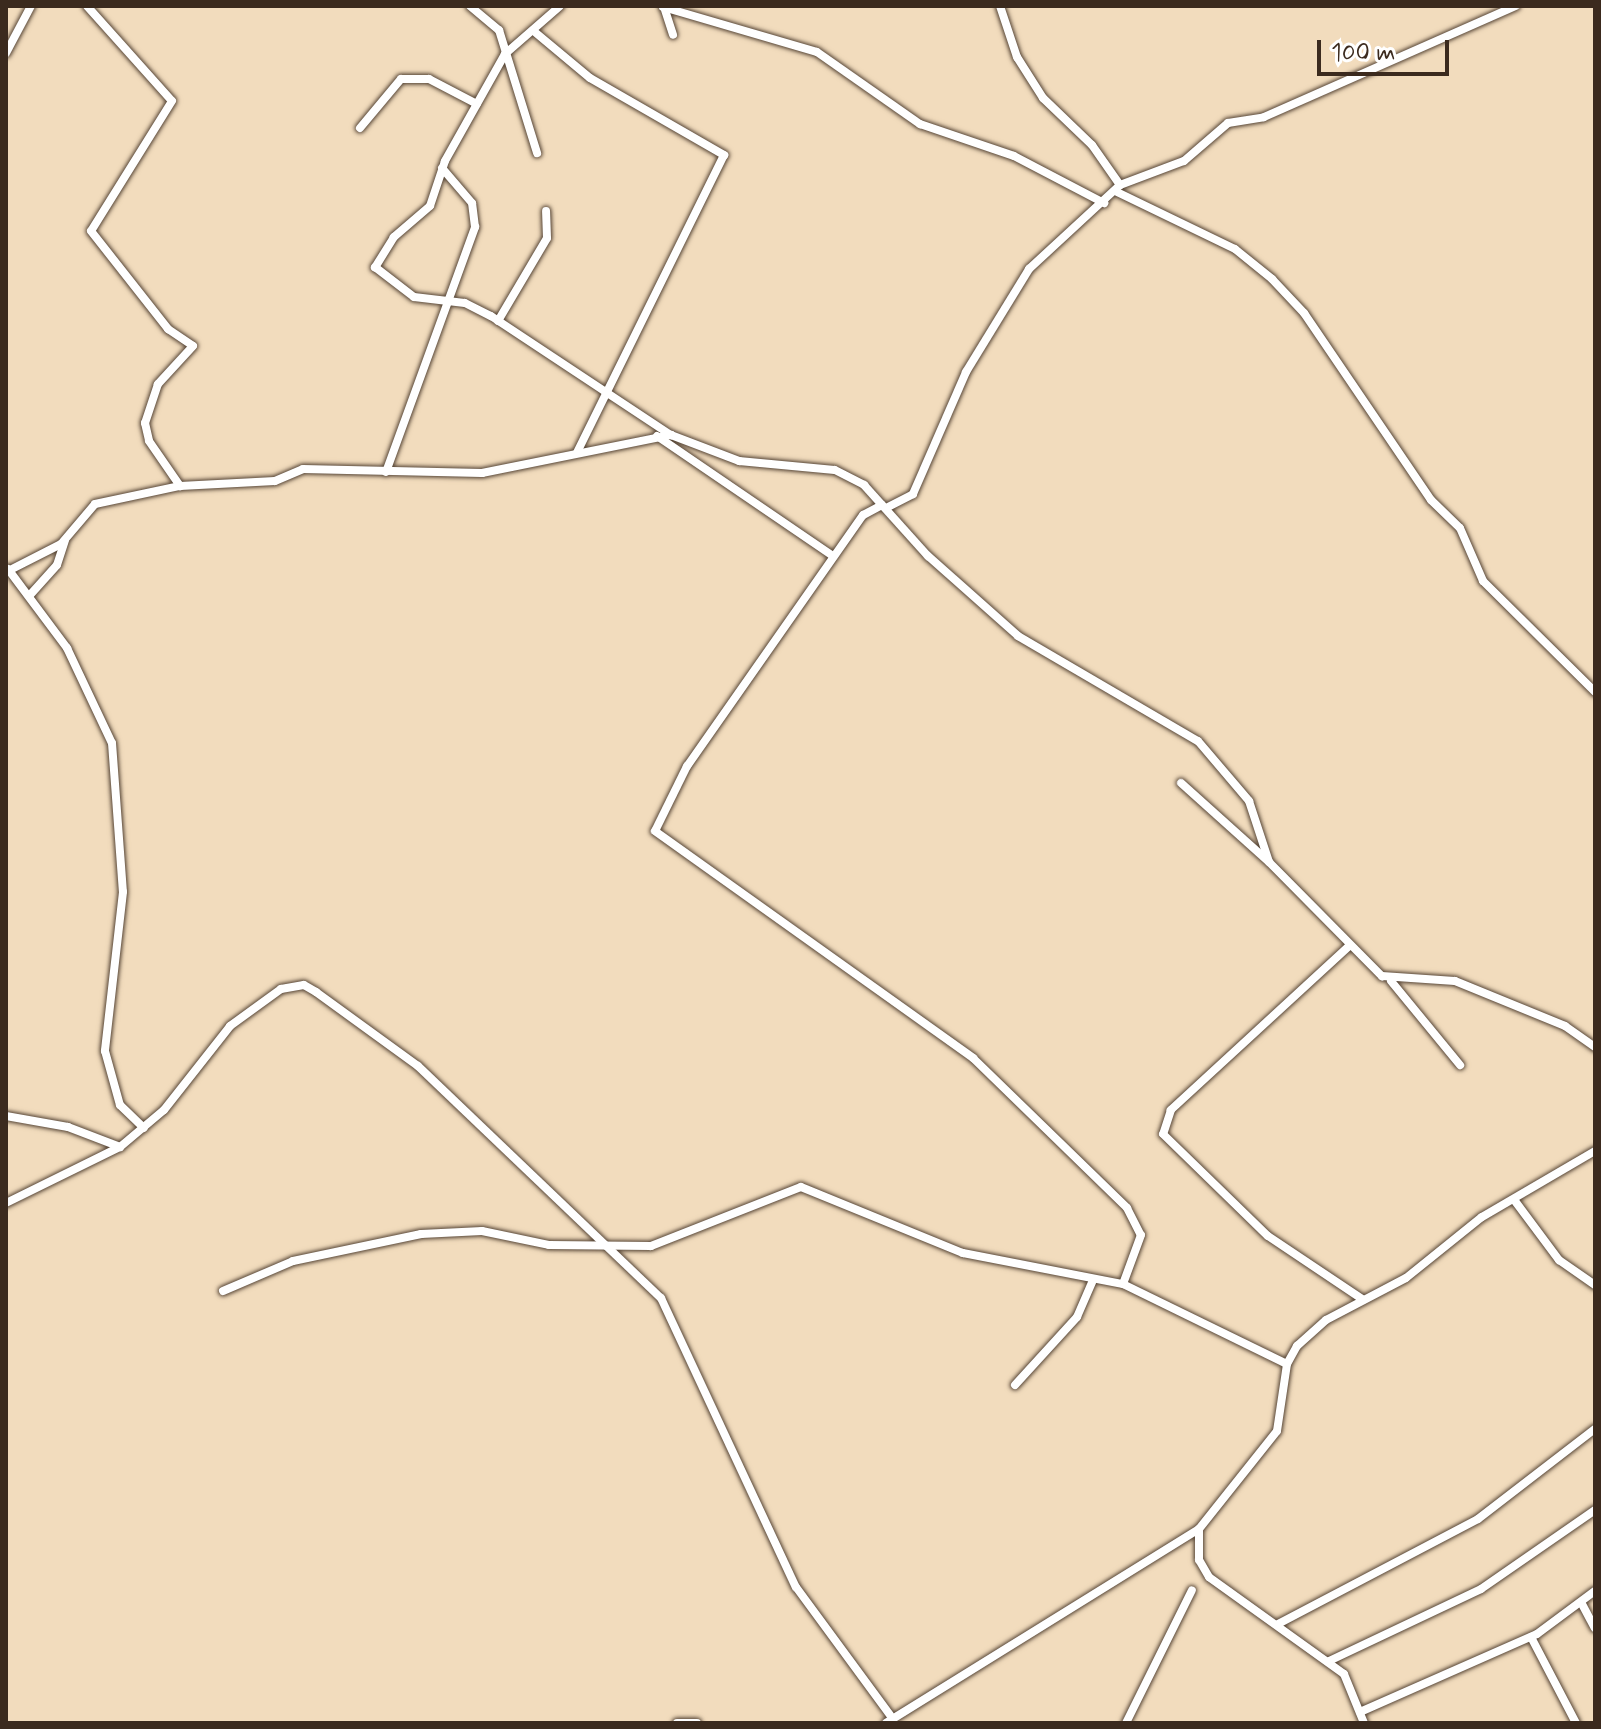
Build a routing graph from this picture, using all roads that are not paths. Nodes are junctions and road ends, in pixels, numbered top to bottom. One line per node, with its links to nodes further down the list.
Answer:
1 (31, 6): 10 (street)
2 (87, 6): 26 (street)
3 (470, 6): 11 (street)
4 (560, 6): 8 (street)
5 (662, 6): 9 (street); 17 (street)
6 (1000, 6): 16 (street)
7 (1516, 6): 16 (street)
8 (536, 33): 11 (street); 21 (street)
9 (673, 35)
10 (6, 53)
11 (505, 54): 12 (street); 14 (street)
12 (477, 104): 13 (street); 15 (street)
13 (360, 128)
14 (537, 153)
15 (442, 168): 19 (street); 19 (street)
16 (1118, 189): 17 (street); 32 (street)
17 (1104, 203): 27 (street)
18 (546, 211): 20 (street)
19 (447, 303): 20 (street); 25 (street)
20 (498, 321): 21 (street)
21 (608, 389): 22 (street); 24 (street)
22 (671, 435): 23 (street); 27 (street)
23 (657, 436): 24 (street); 29 (street)
24 (577, 452): 25 (street)
25 (386, 472): 26 (street)
26 (180, 486): 28 (street)
27 (885, 506): 29 (street); 34 (street)
28 (66, 539): 30 (street); 31 (street)
29 (833, 556): 47 (street)
30 (8, 569): 31 (street)
31 (30, 595): 40 (street)
32 (1595, 692)
33 (1181, 783): 34 (street)
34 (1269, 862): 35 (street)
35 (1348, 947): 36 (street); 50 (street)
36 (1391, 981): 37 (street); 38 (street)
37 (1595, 1047)
38 (1460, 1065)
39 (6, 1116): 41 (street)
40 (144, 1128): 41 (street); 45 (street)
41 (120, 1147): 44 (street)
42 (1595, 1151): 43 (street)
43 (1515, 1201): 48 (street); 50 (street)
44 (6, 1203)
45 (605, 1247): 46 (street); 49 (street); 64 (street)
46 (1093, 1280): 47 (street); 52 (street)
47 (1123, 1284): 51 (street)
48 (1595, 1285)
49 (223, 1291)
50 (1362, 1299): 51 (street)
51 (1287, 1364): 55 (street)
52 (1015, 1385)
53 (1595, 1429): 59 (street)
54 (1595, 1510): 62 (street)
55 (1199, 1529): 59 (street); 64 (street)
56 (1192, 1590): 67 (street)
57 (1595, 1591): 58 (street)
58 (1582, 1604): 60 (street); 61 (street)
59 (1278, 1624): 62 (street)
60 (1595, 1628)
61 (1531, 1637): 63 (street); 69 (street)
62 (1329, 1661): 63 (street)
63 (1360, 1712): 68 (street)
64 (890, 1720)
65 (677, 1723): 66 (street)
66 (697, 1723)
67 (1126, 1723)
68 (1364, 1723)
69 (1576, 1723)

